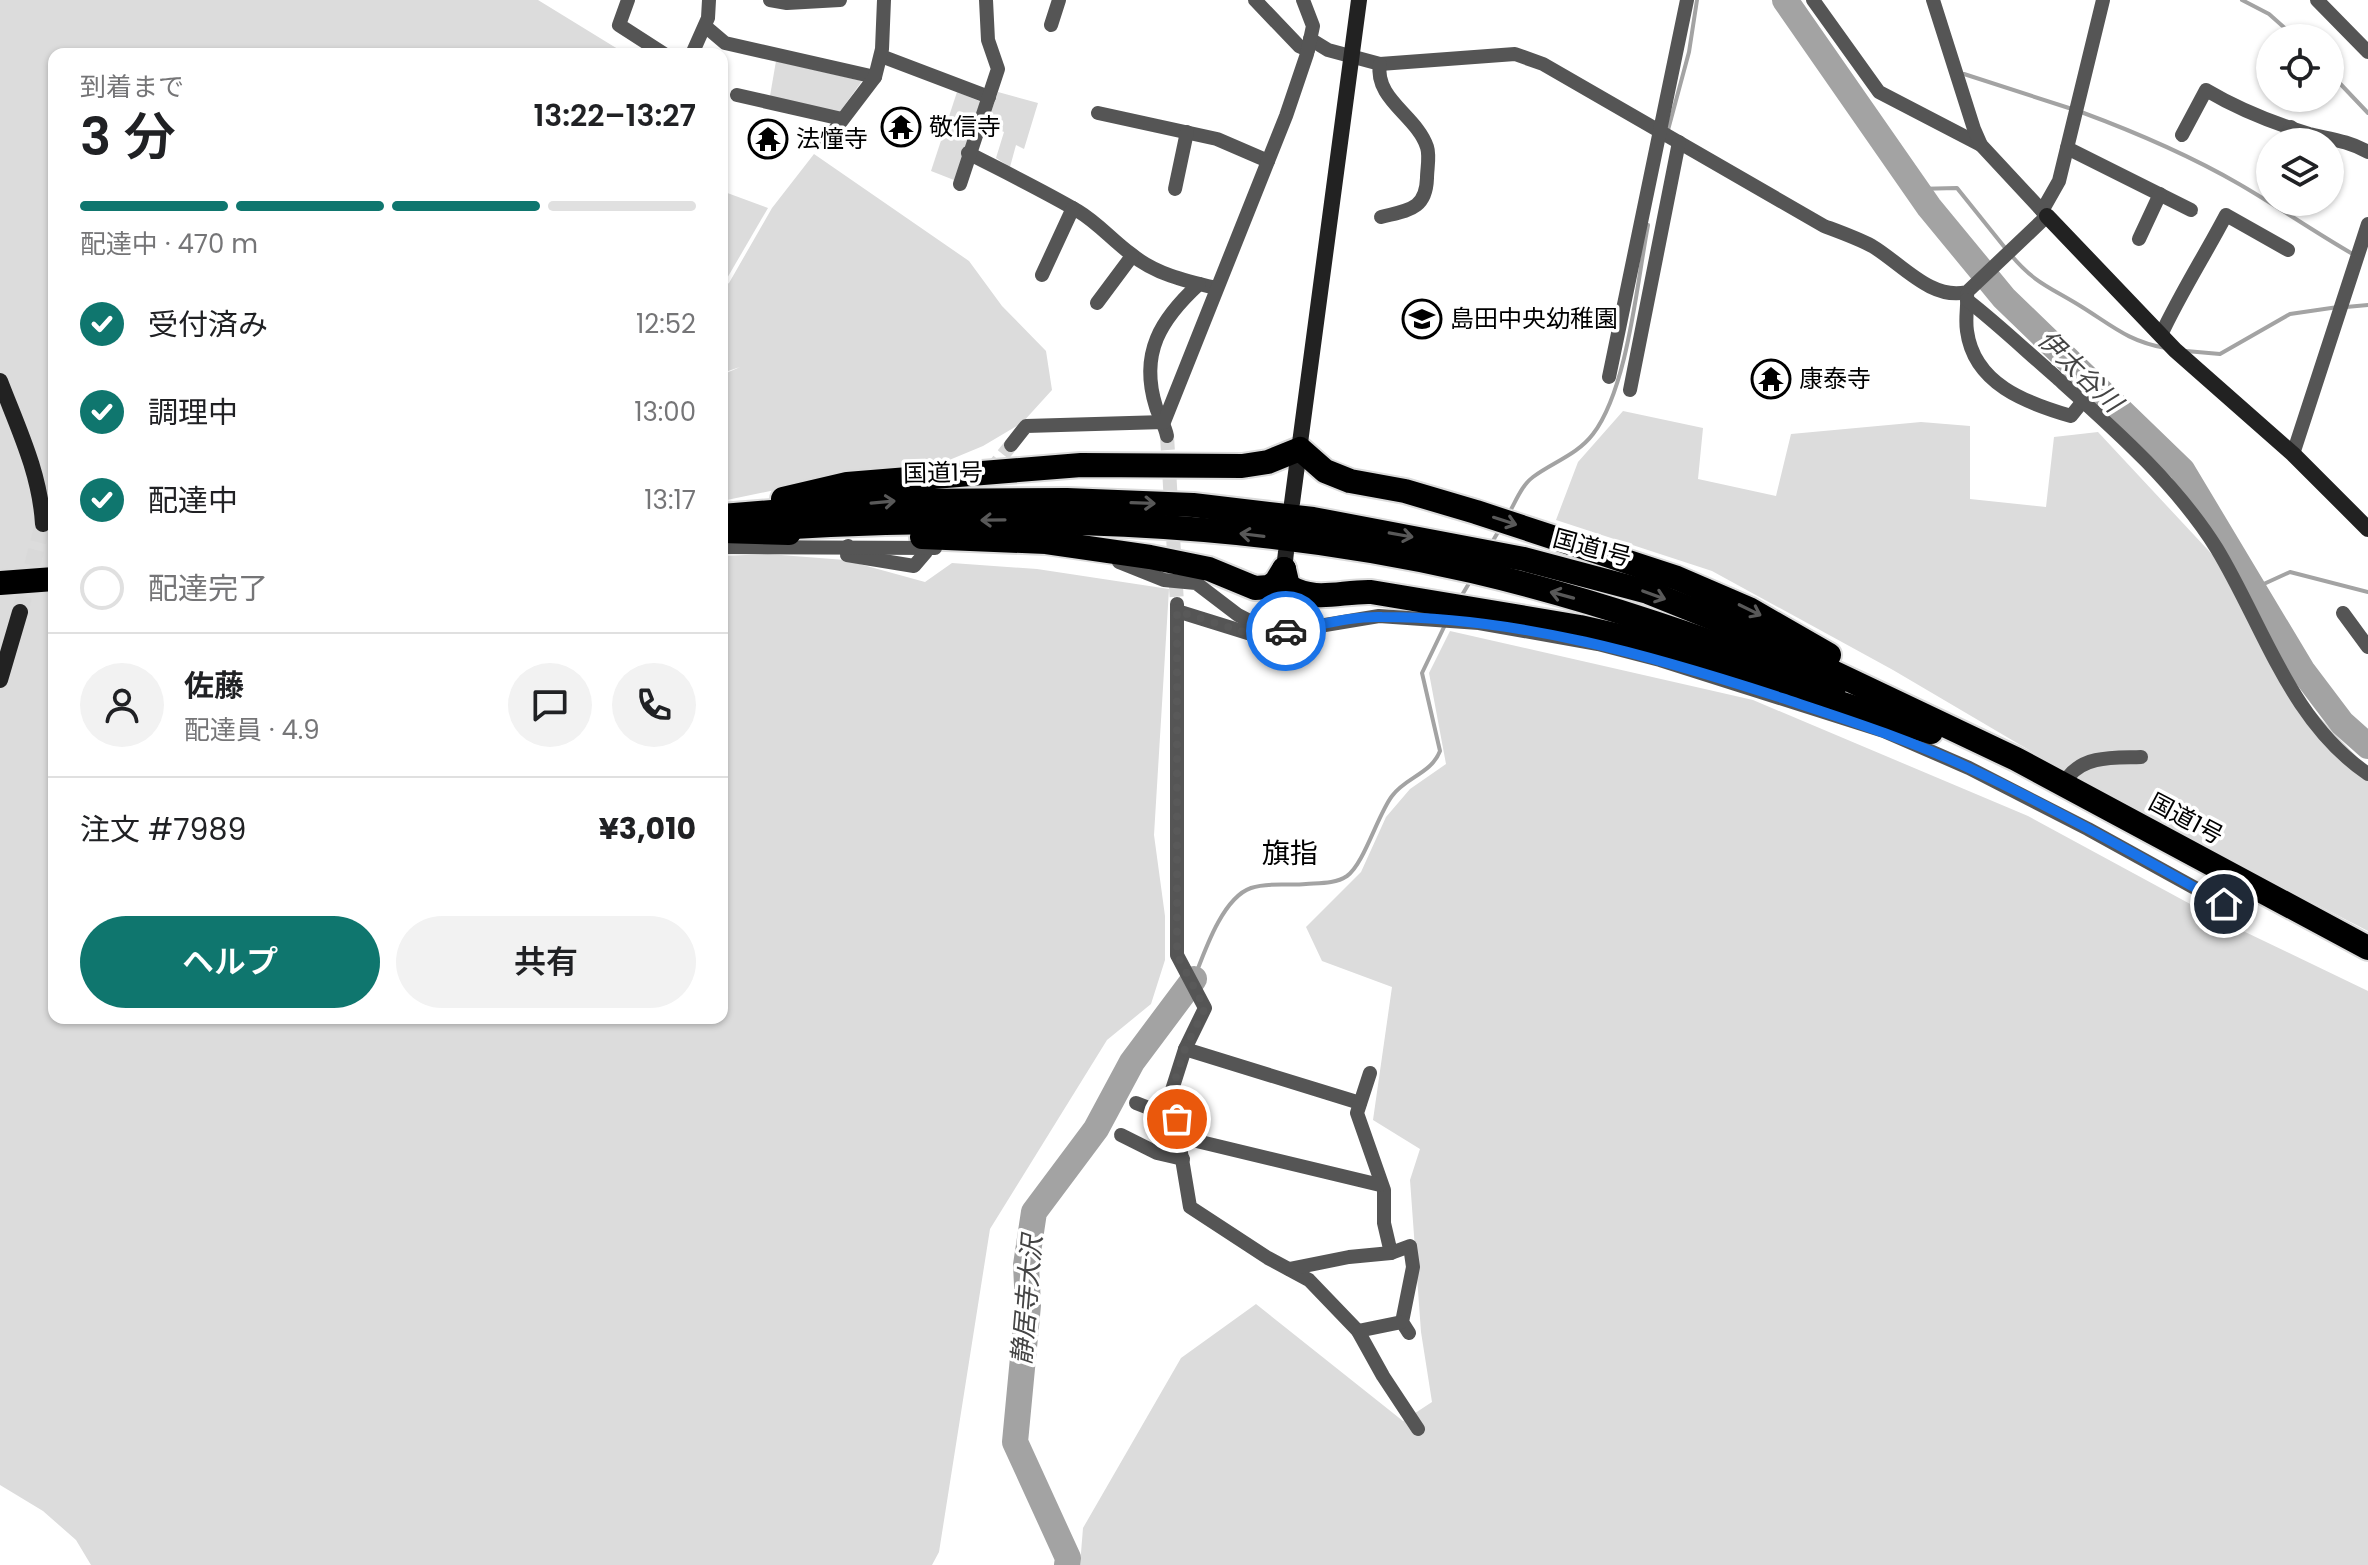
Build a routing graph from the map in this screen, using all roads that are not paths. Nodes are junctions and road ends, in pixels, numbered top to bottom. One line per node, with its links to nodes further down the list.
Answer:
1 (628, 0): 19 (street)
2 (709, 0): 17 (street)
3 (770, 0): 4 (street)
4 (840, 0)
5 (884, 0): 22 (street)
6 (986, 0): 27 (street)
7 (1059, 0): 16 (street)
8 (1255, 0): 18 (street)
9 (1303, 0): 18 (street)
10 (1359, 0): 23 (street)
11 (1687, 0): 31 (street)
12 (1813, 0): 36 (street)
13 (1933, 0): 36 (street)
14 (2103, 0): 37 (street)
15 (2317, 0): 21 (street)
16 (1051, 25)
17 (705, 26): 20 (street); 25 (street)
18 (1309, 45): 23 (street); 40 (street)
19 (655, 48)
20 (695, 48)
21 (2368, 52)
22 (881, 56): 25 (street); 27 (street)
23 (1351, 58): 24 (street); 64 (street)
24 (1380, 64): 31 (street); 47 (street)
25 (875, 77): 29 (street)
26 (737, 95): 29 (street)
27 (989, 97): 39 (street)
28 (1098, 113): 32 (street)
29 (842, 119): 35 (street)
30 (2291, 127): 33 (street); 38 (street)
31 (1660, 130): 34 (street); 58 (street)
32 (1187, 132): 40 (street); 42 (street)
33 (2182, 135)
34 (1679, 142): 55 (street); 60 (street)
35 (824, 144)
36 (1981, 145): 46 (street)
37 (2067, 148): 43 (street); 46 (street)
38 (2368, 152)
39 (968, 153): 41 (street); 44 (street)
40 (1268, 161): 54 (street)
41 (960, 184)
42 (1175, 189)
43 (2160, 194): 45 (street); 49 (street)
44 (1073, 208): 51 (street); 52 (street)
45 (2191, 210)
46 (2044, 213): 55 (street); 57 (street)
47 (1381, 217)
48 (2368, 224): 65 (street)
49 (2139, 239)
50 (2288, 250): 57 (street)
51 (1132, 256): 53 (street); 56 (street)
52 (1042, 275)
53 (1199, 284): 54 (street); 62 (street)
54 (1216, 288): 62 (street)
55 (1968, 294): 61 (street); 61 (street)
56 (1097, 303)
57 (2161, 335): 65 (street)
58 (1609, 377)
59 (0, 381): 69 (street)
60 (1630, 390)
61 (2083, 401): 86 (street)
62 (1166, 429): 63 (street)
63 (1011, 445)
64 (1300, 449): 66 (street); 67 (highway); 85 (highway, one-way to 85)
65 (2293, 454): 70 (street)
66 (1292, 503)
67 (728, 513)
68 (728, 514): 85 (highway, 国道1号, one-way to 85)
69 (43, 524)
70 (2368, 529)
71 (728, 531): 83 (highway)
72 (728, 531): 83 (highway, 国道1号, one-way to 72)
73 (848, 546): 74 (street); 75 (street); 80 (street)
74 (728, 547)
75 (926, 552)
76 (48, 579): 77 (highway)
77 (0, 583)
78 (20, 612): 82 (street)
79 (2343, 613): 81 (street)
80 (1272, 633): 88 (street); 91 (street)
81 (2368, 647)
82 (0, 680)
83 (1935, 733): 90 (highway, 国道1号)
84 (2141, 757): 87 (street)
85 (2016, 759): 89 (highway, 国道1号)
86 (2368, 774)
87 (2068, 777)
88 (2224, 904)
89 (2368, 948)
90 (2368, 966)
91 (1185, 1049): 94 (street); 95 (street)
92 (1370, 1073): 94 (street)
93 (1136, 1103): 95 (street)
94 (1360, 1103): 99 (street)
95 (1177, 1119): 97 (street)
96 (1121, 1135): 98 (street)
97 (1180, 1137): 98 (street); 99 (street)
98 (1183, 1159): 101 (street)
99 (1380, 1185): 100 (street)
100 (1391, 1253): 101 (street); 102 (street)
101 (1289, 1269): 102 (street)
102 (1358, 1331): 103 (street)
103 (1418, 1429)

